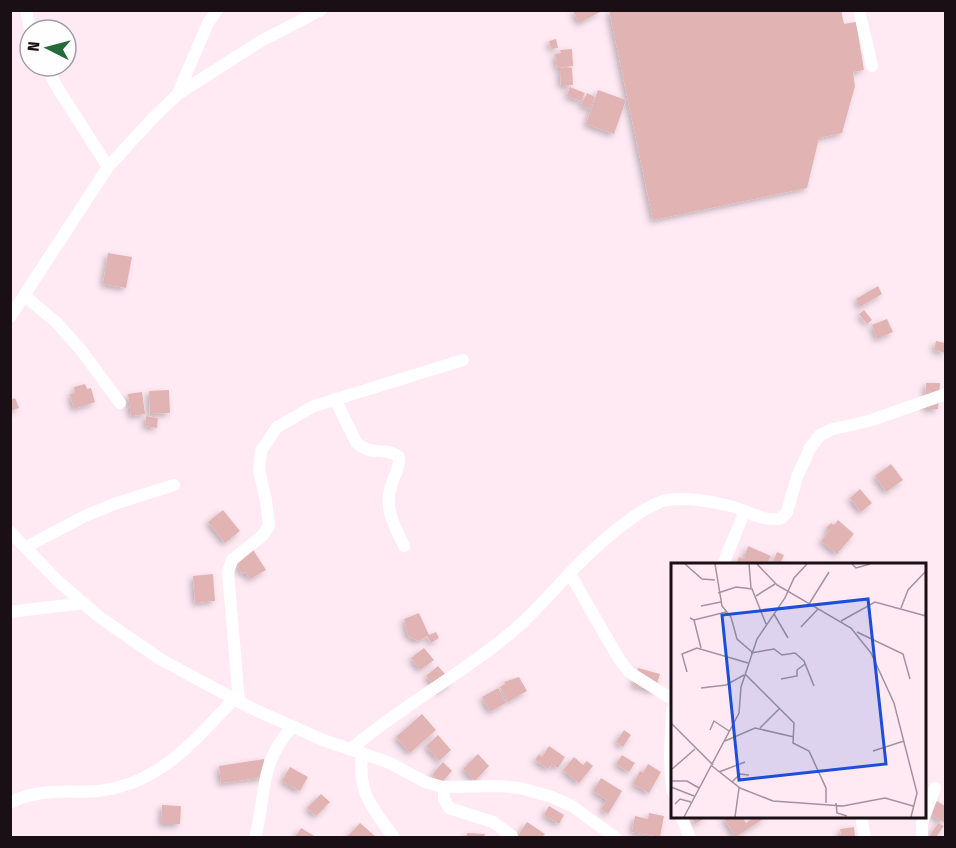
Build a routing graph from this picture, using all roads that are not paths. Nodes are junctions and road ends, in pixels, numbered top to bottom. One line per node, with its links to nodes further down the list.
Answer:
1 (217, 10): 6 (street)
2 (321, 10): 6 (street)
3 (859, 10): 4 (street)
4 (872, 66)
5 (52, 78): 7 (street)
6 (177, 94): 7 (street)
7 (108, 167): 8 (street)
8 (25, 296): 9 (street); 13 (street)
9 (10, 317)
10 (463, 360): 12 (street)
11 (945, 394): 15 (street)
12 (335, 399): 17 (street); 24 (street)
13 (120, 403)
14 (174, 485): 18 (street)
15 (745, 511): 19 (street); 20 (street)
16 (10, 532): 18 (street)
17 (405, 546)
18 (26, 547): 21 (street)
19 (723, 563)
20 (570, 574): 23 (street); 27 (street)
21 (84, 603): 22 (street); 24 (street)
22 (10, 612)
23 (671, 698)
24 (237, 700): 25 (street); 32 (street)
25 (292, 727): 27 (street); 39 (street)
26 (671, 733): 28 (street)
27 (356, 751): 29 (street); 40 (street)
28 (671, 773)
29 (444, 787): 38 (street); 41 (street)
30 (935, 788): 34 (street)
31 (10, 790): 32 (street)
32 (27, 795): 33 (street)
33 (10, 803)
34 (926, 812)
35 (682, 818): 42 (street)
36 (861, 818): 43 (street)
37 (924, 818): 44 (street)
38 (512, 836)
39 (255, 837)
40 (394, 837)
41 (616, 837)
42 (690, 837)
43 (865, 837)
44 (922, 837)

